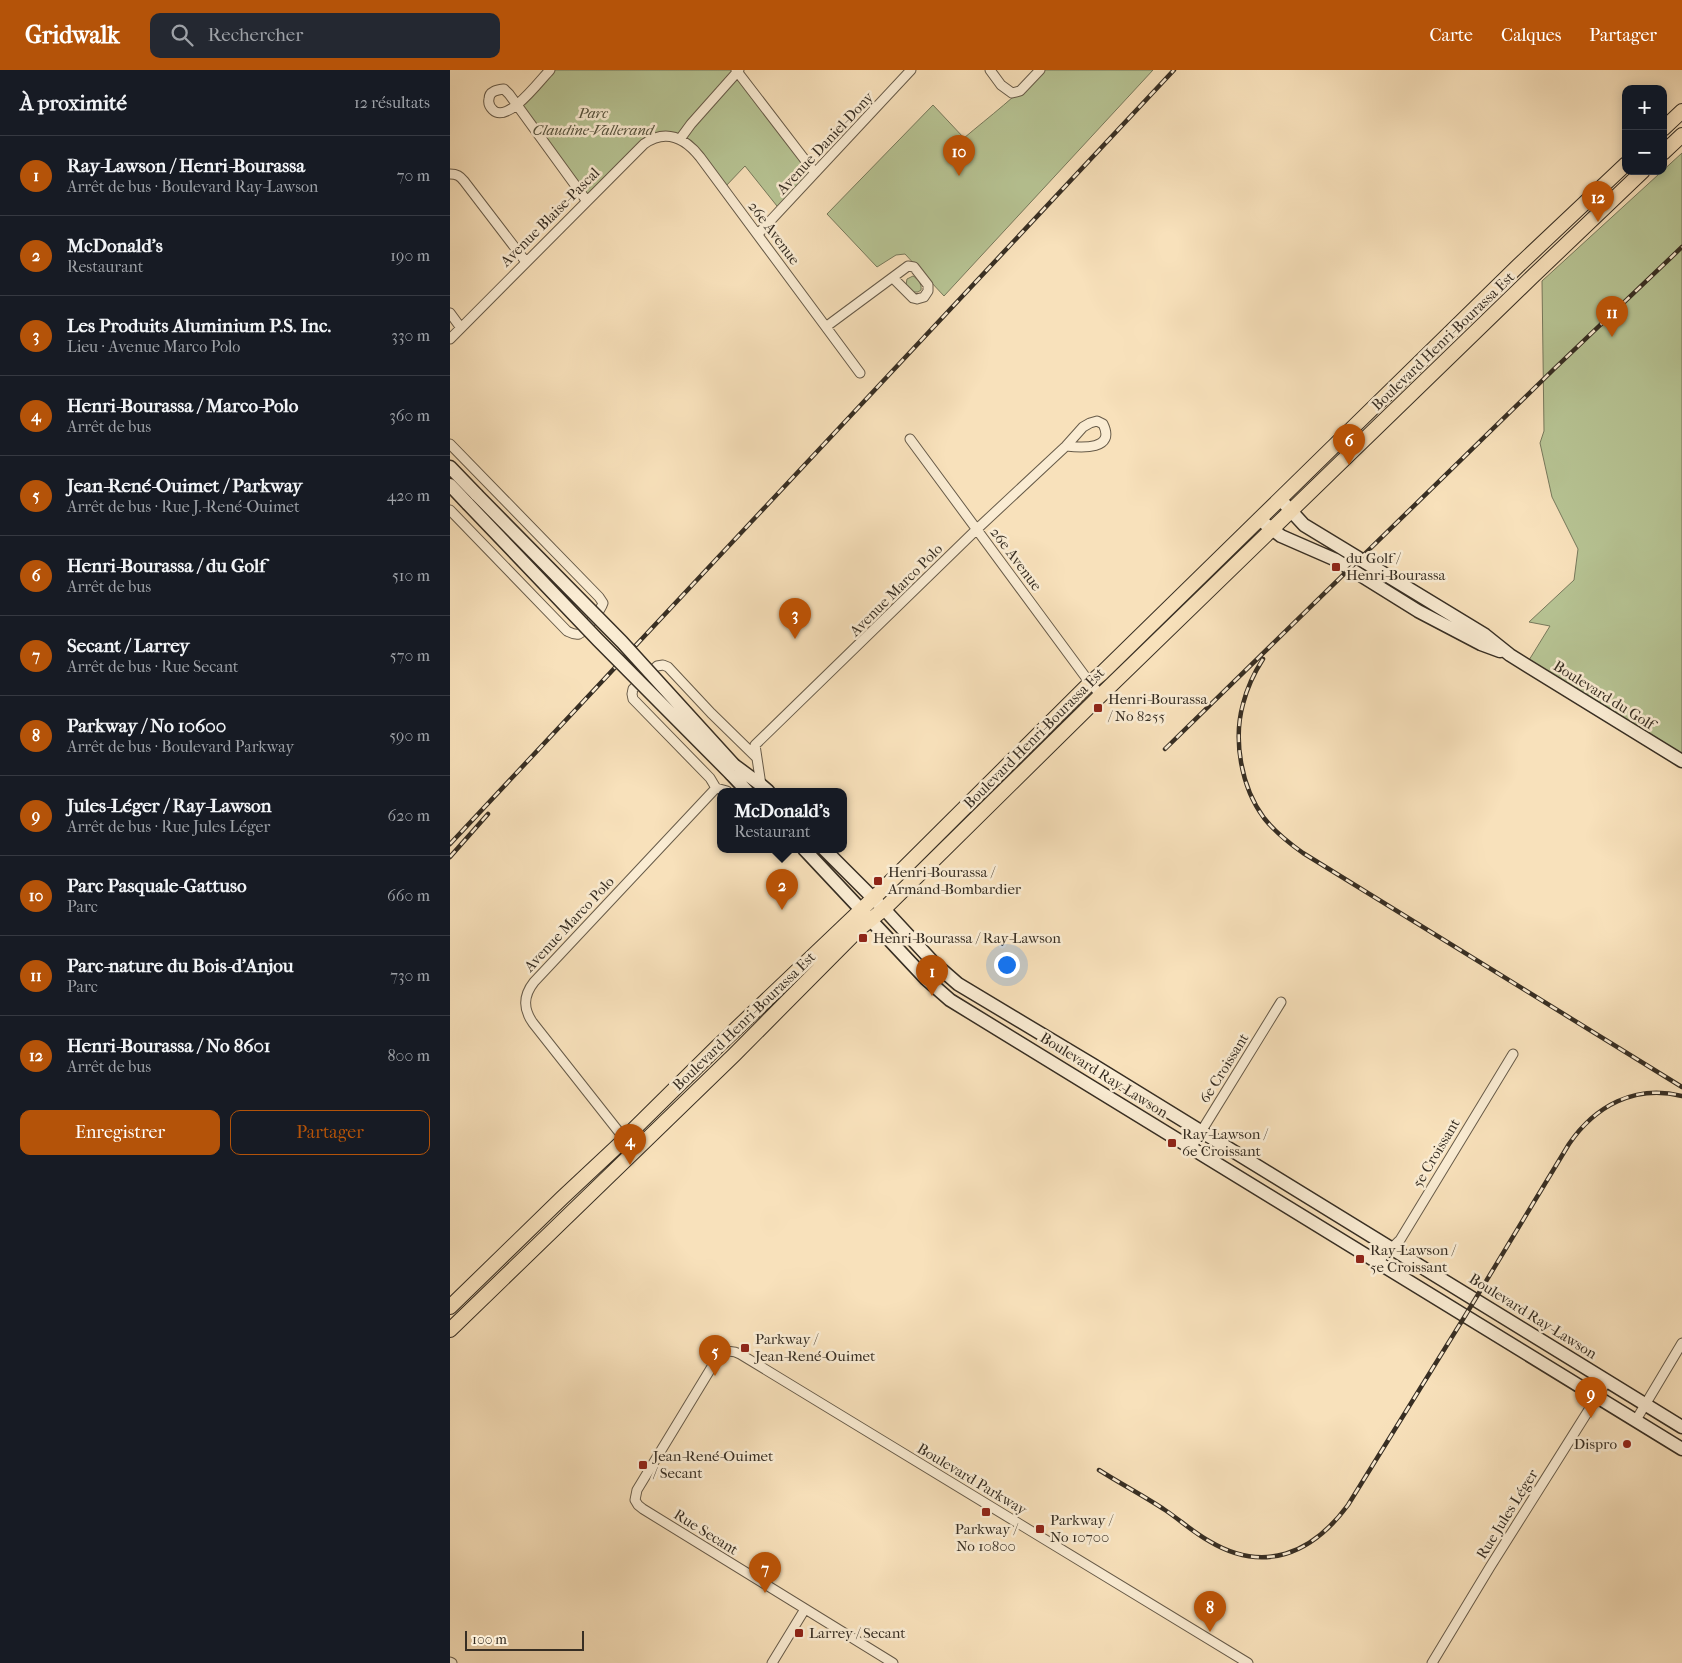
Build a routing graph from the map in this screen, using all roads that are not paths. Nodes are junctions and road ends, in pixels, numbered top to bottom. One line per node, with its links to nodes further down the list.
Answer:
1 (550, 70): 15 (street)
2 (911, 70): 12 (street, Avenue Daniel-Dony)
3 (990, 70): 4 (street)
4 (1040, 70)
5 (738, 71): 9 (street); 12 (street)
6 (1682, 111): 7 (main road)
7 (1667, 125)
8 (1682, 135): 10 (main road)
9 (680, 139): 15 (street, Avenue Blaise-Pascal); 16 (street, 26e Avenue)
10 (1667, 149)
11 (1622, 168): 30 (main road, Boulevard Henri-Bourassa Est)
12 (815, 173): 16 (street, Avenue Daniel-Dony)
13 (452, 174): 17 (street)
14 (1639, 175): 32 (main road, Boulevard Henri-Bourassa Est)
15 (586, 200): 17 (street, Avenue Blaise-Pascal)
16 (758, 234): 20 (street, 26e Avenue)
17 (526, 262): 21 (street, Avenue Blaise-Pascal)
18 (893, 278): 20 (street)
19 (450, 313): 21 (street)
20 (826, 326): 23 (street, 26e Avenue)
21 (461, 328): 22 (street, Avenue Blaise-Pascal)
22 (450, 339)
23 (860, 372)
24 (910, 439): 34 (street, 26e Avenue)
25 (450, 444): 31 (street)
26 (1066, 446): 34 (street, Avenue Marco Polo)
27 (450, 467): 29 (street)
28 (450, 486): 29 (street)
29 (472, 500): 41 (street, bridge)
30 (1281, 500): 32 (street, Boulevard du Golf); 33 (main road, Boulevard Henri-Bourassa Est)
31 (450, 510)
32 (1291, 512): 35 (main road, Boulevard Henri-Bourassa Est); 36 (street, Boulevard du Golf)
33 (1259, 519): 35 (street, Boulevard du Golf); 37 (main road, Boulevard Henri-Bourassa Est)
34 (976, 529): 37 (street, 26e Avenue); 39 (street, Avenue Marco Polo)
35 (1272, 529): 36 (street, Boulevard du Golf); 38 (main road, Boulevard Henri-Bourassa Est)
36 (1510, 655): 40 (street, Boulevard du Golf)
37 (1090, 682): 38 (street, 26e Avenue); 47 (main road, Boulevard Henri-Bourassa Est)
38 (1101, 695): 49 (main road, Boulevard Henri-Bourassa Est)
39 (756, 757): 42 (street); 44 (street)
40 (1682, 762)
41 (733, 770): 43 (street); 44 (street)
42 (716, 788): 56 (street, Avenue Marco Polo)
43 (745, 788)
44 (765, 788)
45 (808, 853): 48 (street, Boulevard Ray-Lawson)
46 (828, 853): 47 (street, Boulevard Ray-Lawson)
47 (873, 898): 48 (main road, Boulevard Henri-Bourassa Est); 49 (street, Boulevard Ray-Lawson)
48 (860, 909): 50 (street, Boulevard Ray-Lawson); 56 (main road, Boulevard Henri-Bourassa Est)
49 (884, 909): 50 (main road, Boulevard Henri-Bourassa Est); 53 (street, Boulevard Ray-Lawson)
50 (870, 920): 54 (street, Boulevard Ray-Lawson); 58 (main road, Boulevard Henri-Bourassa Est)
51 (1281, 1002): 55 (street, 6e Croissant)
52 (1513, 1054): 59 (street, 5e Croissant)
53 (1173, 1114): 54 (street); 55 (street, Boulevard Ray-Lawson)
54 (1163, 1130): 57 (street, Boulevard Ray-Lawson)
55 (1201, 1132): 57 (street, 6e Croissant); 59 (street, Boulevard Ray-Lawson)
56 (625, 1139): 58 (street, Avenue Marco Polo); 61 (main road, Boulevard Henri-Bourassa Est)
57 (1191, 1148): 60 (street, Boulevard Ray-Lawson)
58 (634, 1151): 62 (main road, Boulevard Henri-Bourassa Est)
59 (1391, 1248): 60 (street, 5e Croissant); 64 (street, Boulevard Ray-Lawson)
60 (1377, 1262): 65 (street, Boulevard Ray-Lawson)
61 (450, 1307)
62 (450, 1330)
63 (1682, 1343): 66 (street)
64 (1607, 1381): 65 (street, Rue Jules Léger); 66 (street, Boulevard Ray-Lawson)
65 (1597, 1397): 67 (street, Boulevard Ray-Lawson); 75 (street, Rue Jules Léger)
66 (1645, 1404): 67 (street); 68 (street, Boulevard Ray-Lawson)
67 (1636, 1420): 69 (street, Boulevard Ray-Lawson)
68 (1682, 1427)
69 (1682, 1448)
70 (635, 1500): 71 (street, Rue Secant); 74 (street, Boulevard Parkway)
71 (805, 1609): 72 (street); 73 (street, Rue Secant)
72 (772, 1663)
73 (893, 1663)
74 (1248, 1663)
75 (1432, 1663)

